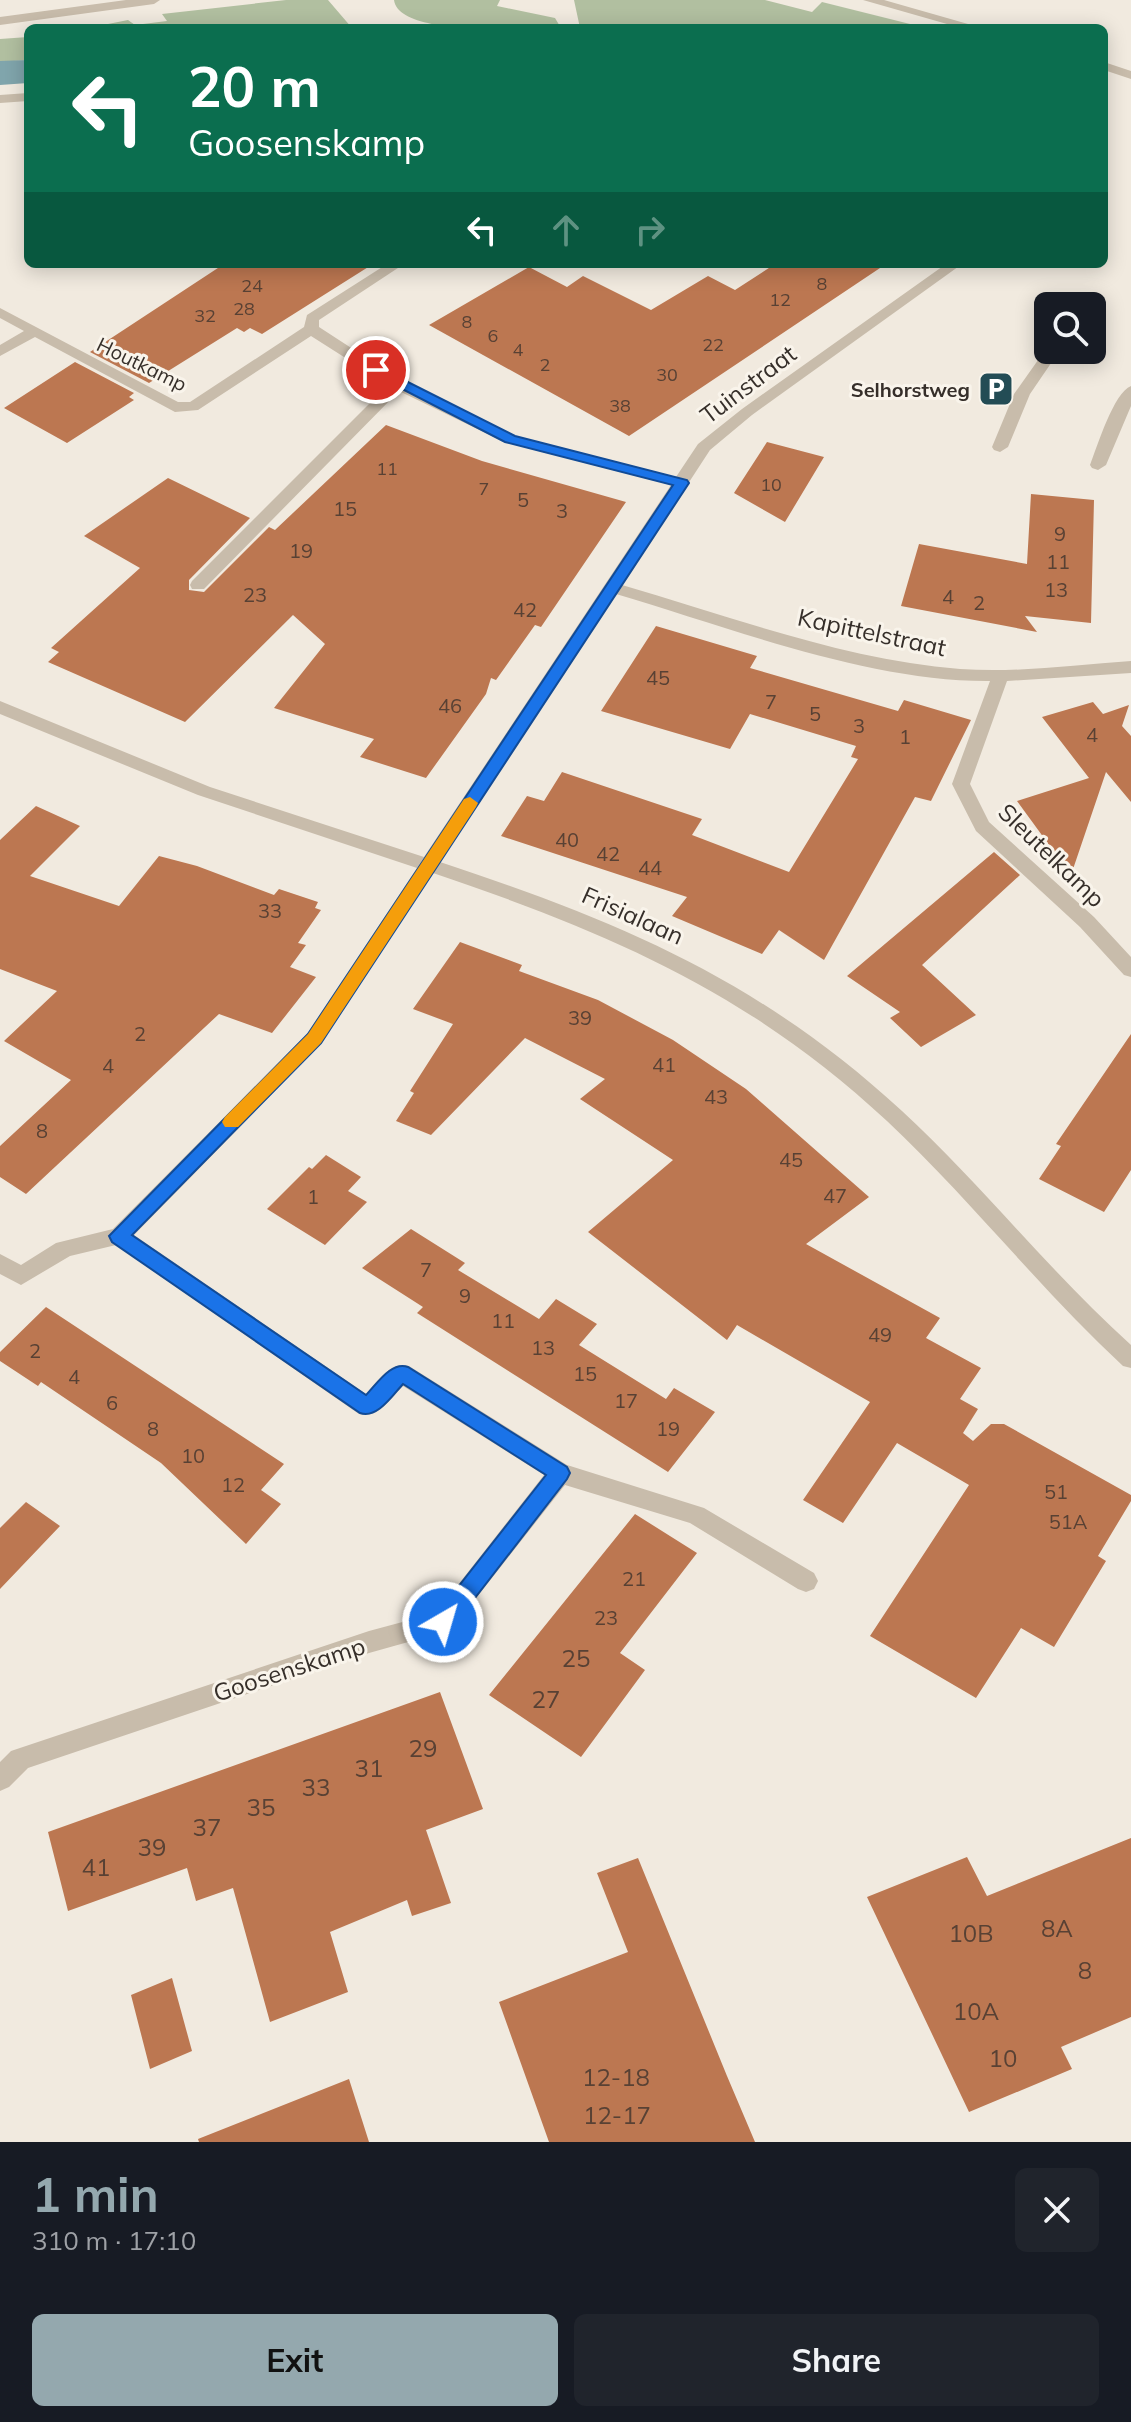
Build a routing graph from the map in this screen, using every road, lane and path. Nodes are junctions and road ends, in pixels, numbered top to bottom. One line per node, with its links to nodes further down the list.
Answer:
1 (72, 0): 4 (street)
2 (154, 0): 5 (street)
3 (869, 0): 6 (street)
4 (0, 10)
5 (0, 21)
6 (961, 24)
7 (1108, 67): 8 (street)
8 (1131, 75)
9 (24, 97): 10 (street)
10 (0, 99)
11 (391, 268): 14 (street, Houtkamp)
12 (949, 268): 22 (street, Tuinstraat)
13 (0, 312): 15 (street, Houtkamp)
14 (311, 329): 15 (street, Houtkamp); 18 (street)
15 (34, 331): 16 (street)
16 (0, 351)
17 (1042, 364): 20 (street)
18 (397, 384): 22 (street); 23 (street)
19 (1131, 391): 21 (street)
20 (1000, 447)
21 (1098, 465)
22 (682, 483): 24 (street, Tuinstraat)
23 (198, 585)
24 (611, 587): 26 (street, Kapittelstraat); 28 (street, Tuinstraat)
25 (1131, 667): 26 (street, Kapittelstraat)
26 (1001, 675): 29 (street, Sleutelkamp)
27 (0, 707): 28 (street, Frisialaan)
28 (430, 865): 30 (street, Tuinstraat); 32 (street, Frisialaan)
29 (1131, 970)
30 (119, 1236): 31 (street); 33 (street)
31 (0, 1263)
32 (1131, 1359)
33 (560, 1473): 34 (street); 35 (street, Goosenskamp)
34 (806, 1581)
35 (0, 1779)

